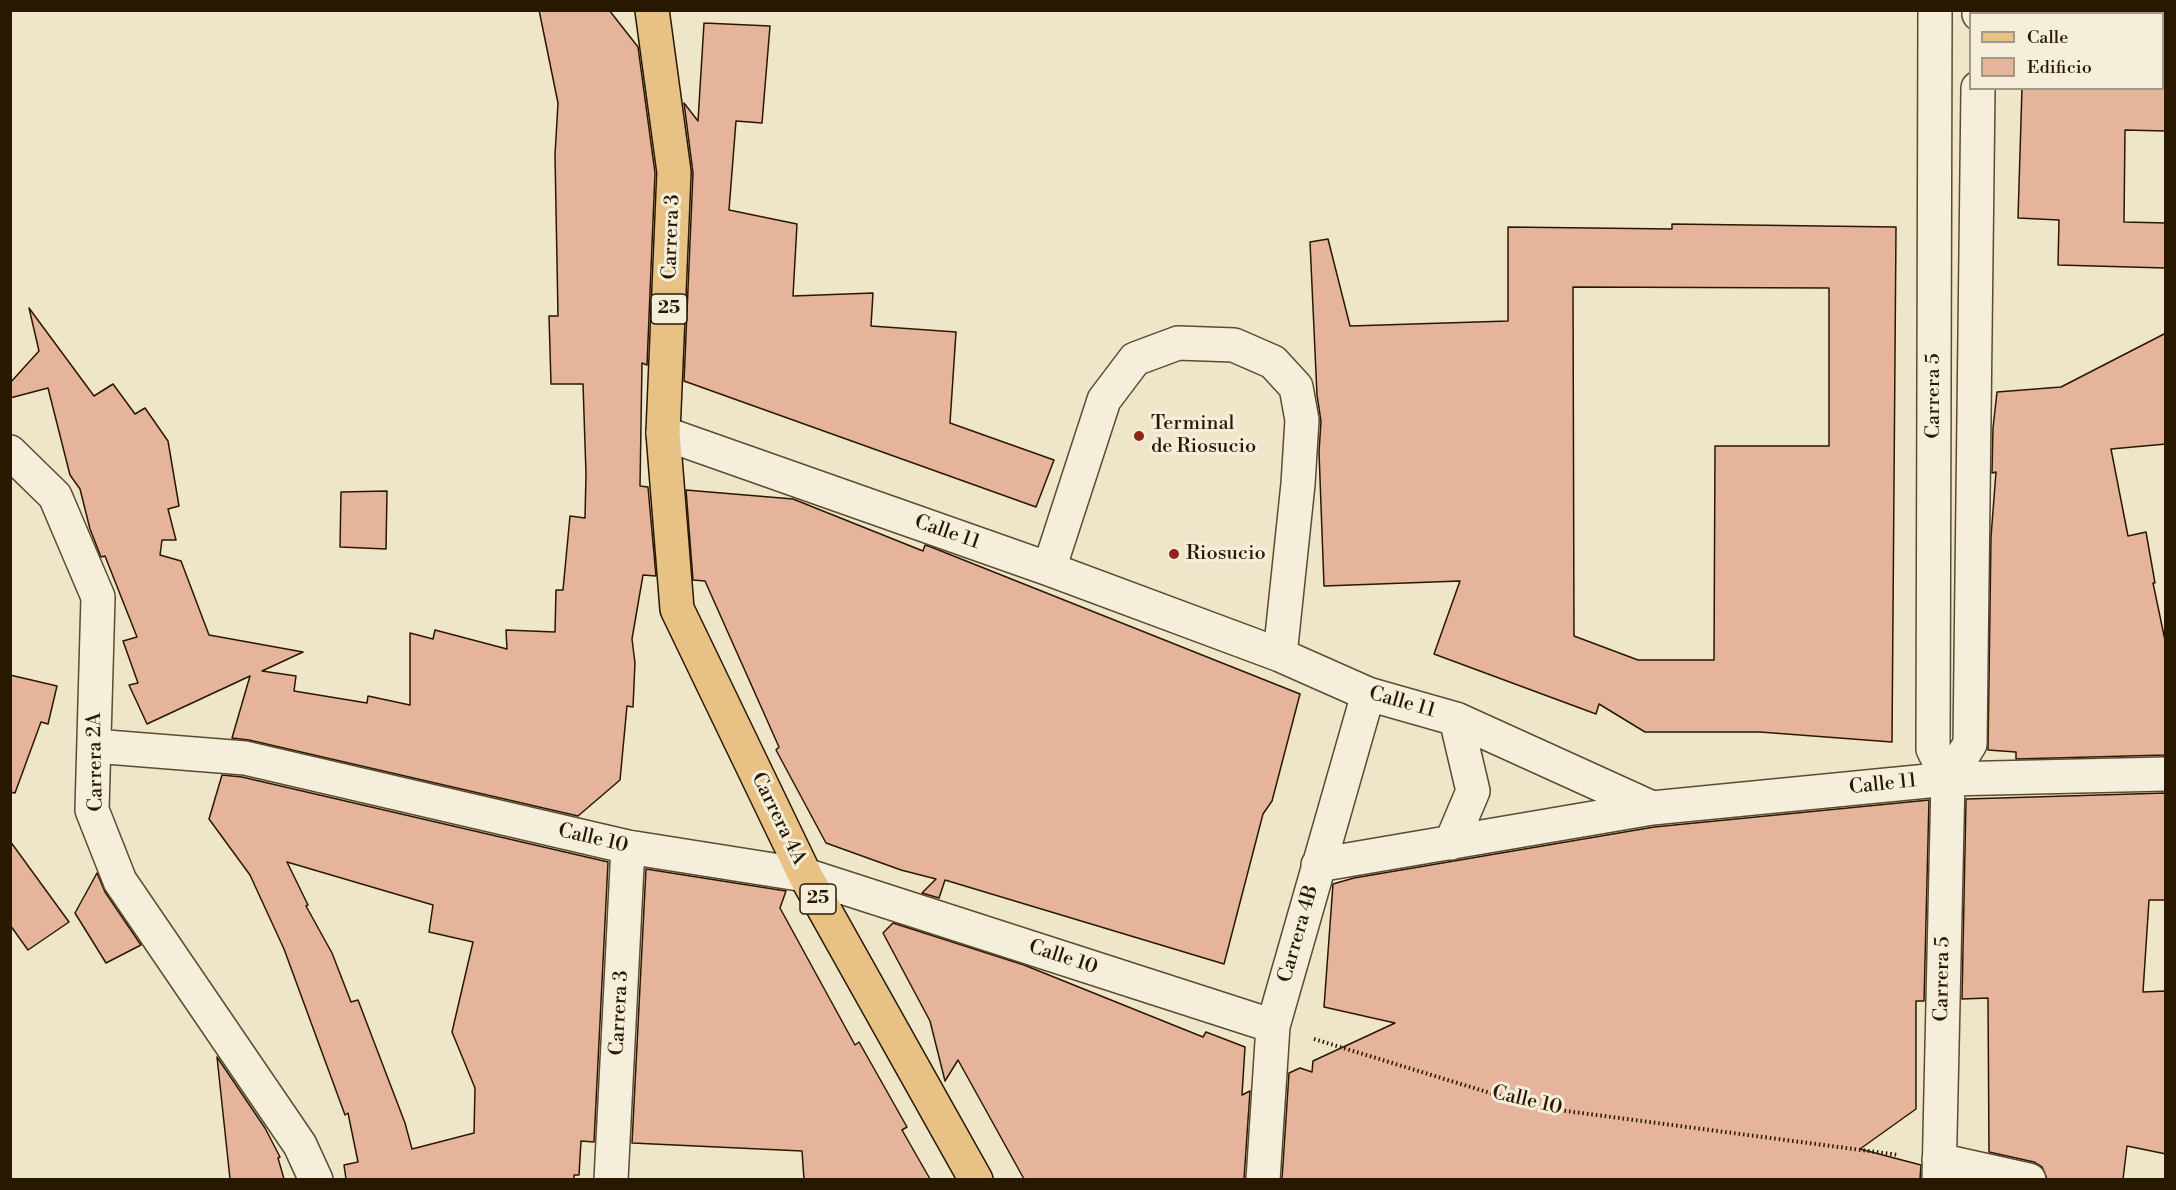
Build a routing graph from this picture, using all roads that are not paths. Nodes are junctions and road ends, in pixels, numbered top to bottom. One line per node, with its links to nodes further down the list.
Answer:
1 (652, 10): 4 (main road, Carrera 3 / 25)
2 (1935, 10): 13 (street, Carrera 5)
3 (1978, 90): 13 (street, Carrera 5)
4 (663, 433): 6 (street, Calle 11); 7 (main road, Carrera 3 / 25)
5 (10, 452): 11 (street, Carrera 2A)
6 (1049, 569): 8 (street, Calle 11); 8 (street)
7 (677, 609): 18 (main road, Carrera 4A / 25)
8 (1280, 655): 9 (street, Calle 11)
9 (1368, 694): 10 (street, Calle 11); 17 (street, Carrera 4B)
10 (1456, 719): 14 (street, Calle 11); 15 (street)
11 (94, 746): 16 (street, Calle 10); 21 (street, Carrera 2A)
12 (2166, 774): 13 (street, Calle 11)
13 (1948, 779): 14 (street, Calle 11); 20 (street, Carrera 5)
14 (1652, 808): 15 (street)
15 (1451, 843): 17 (street)
16 (628, 847): 18 (street, Calle 10); 22 (street, Carrera 3)
17 (1318, 865): 19 (street, Carrera 4B)
18 (805, 875): 19 (street, Calle 10); 23 (main road, Carrera 4A / 25)
19 (1273, 1026): 24 (street, Carrera 4B)
20 (1939, 1170): 25 (street)
21 (316, 1179)
22 (611, 1179)
23 (976, 1179)
24 (1263, 1179)
25 (2029, 1179)

